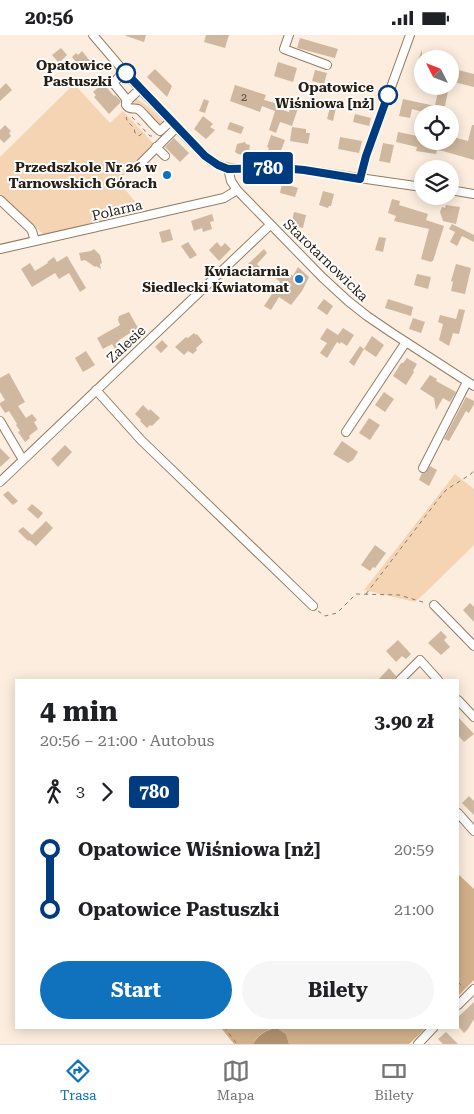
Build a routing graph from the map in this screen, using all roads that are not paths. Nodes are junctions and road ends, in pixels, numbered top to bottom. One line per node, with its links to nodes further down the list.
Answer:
1 (92, 35): 5 (street)
2 (289, 35): 4 (street)
3 (410, 35): 13 (street)
4 (327, 65)
5 (125, 72): 6 (street); 7 (street)
6 (140, 89): 7 (street); 8 (street)
7 (128, 101): 8 (street)
8 (174, 124): 9 (street); 12 (street)
9 (156, 147): 10 (street); 11 (street)
10 (165, 156)
11 (140, 163)
12 (228, 169): 13 (street); 15 (street, Starotarnowicka)
13 (360, 179): 14 (street)
14 (414, 186)
15 (237, 191): 19 (street, Starotarnowicka); 20 (street, Polarna)
16 (459, 191): 17 (street)
17 (474, 193)
18 (0, 200): 20 (street)
19 (270, 225): 22 (street, Starotarnowicka); 24 (street, Zalesie)
20 (35, 241): 21 (street, Polarna)
21 (0, 249)
22 (406, 342): 23 (street, Starotarnowicka); 26 (street)
23 (470, 384): 28 (street)
24 (96, 390): 27 (street, Zalesie); 31 (street)
25 (0, 421): 27 (street)
26 (346, 432)
27 (23, 460): 29 (street, Zalesie)
28 (423, 467)
29 (0, 482)
30 (434, 605): 32 (street)
31 (312, 606)
32 (474, 646)
33 (401, 679): 34 (street)
34 (437, 679)
35 (459, 701): 36 (street)
36 (474, 717)
37 (459, 814): 38 (street)
38 (474, 831)
39 (474, 989): 40 (street)
40 (459, 1004)
41 (432, 1029): 42 (street)
42 (418, 1044)

